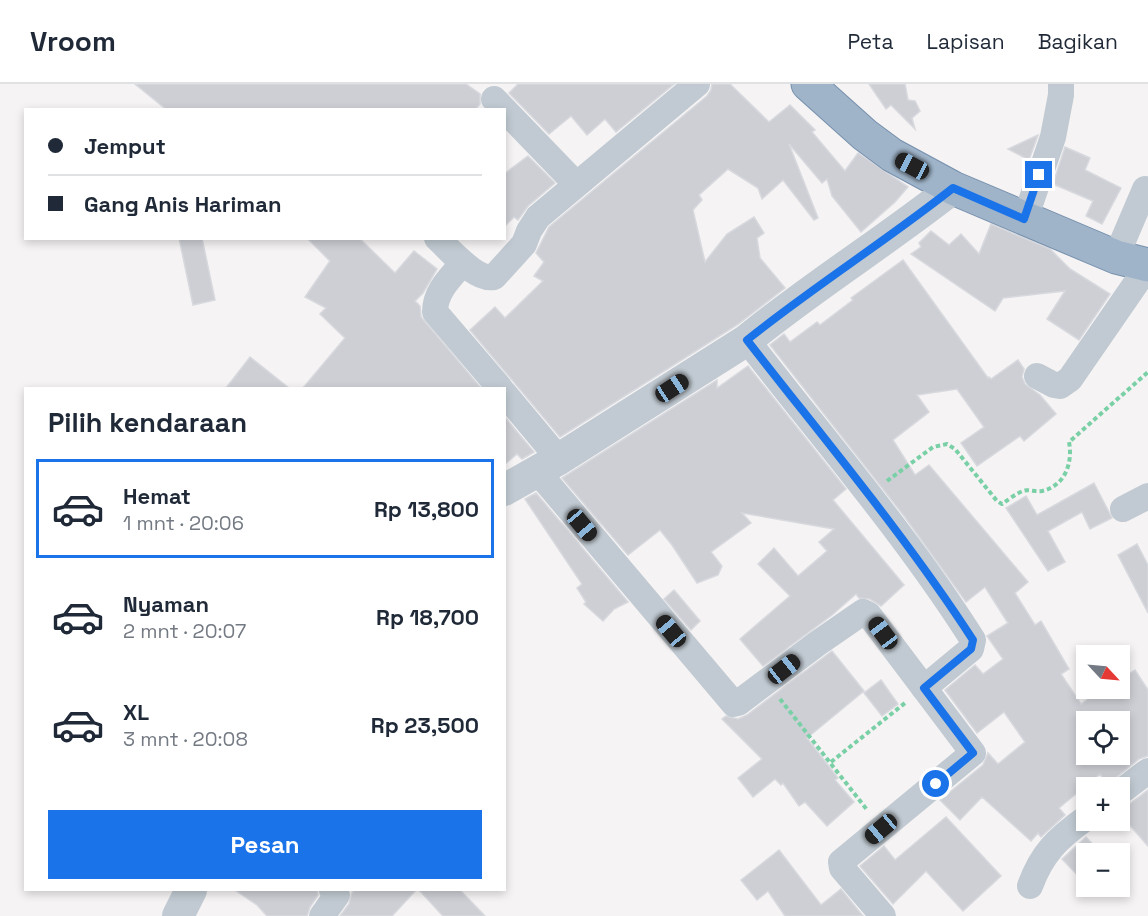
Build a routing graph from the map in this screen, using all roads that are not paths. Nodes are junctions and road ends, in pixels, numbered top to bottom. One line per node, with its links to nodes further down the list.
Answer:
1 (697, 84): 5 (street)
2 (808, 84): 6 (highway)
3 (1061, 84): 8 (street)
4 (497, 93): 5 (street)
5 (576, 184): 11 (street)
6 (953, 188): 8 (highway); 13 (street)
7 (1145, 189): 10 (street)
8 (1024, 219): 10 (highway)
9 (439, 240): 11 (street)
10 (1116, 257): 12 (highway)
11 (464, 263): 15 (street)
12 (1148, 265): 14 (street)
13 (747, 340): 17 (street); 21 (street)
14 (1036, 376)
15 (500, 387)
16 (506, 396): 17 (street)
17 (548, 465): 18 (street); 21 (street)
18 (506, 489)
19 (1148, 496): 20 (street)
20 (1123, 509)
21 (924, 688): 30 (street)
22 (1148, 771): 23 (street)
23 (1130, 785)
24 (1076, 825): 25 (street)
25 (1030, 886)
26 (190, 891): 28 (street)
27 (333, 891): 29 (street)
28 (178, 916)
29 (322, 916)
30 (883, 916)

